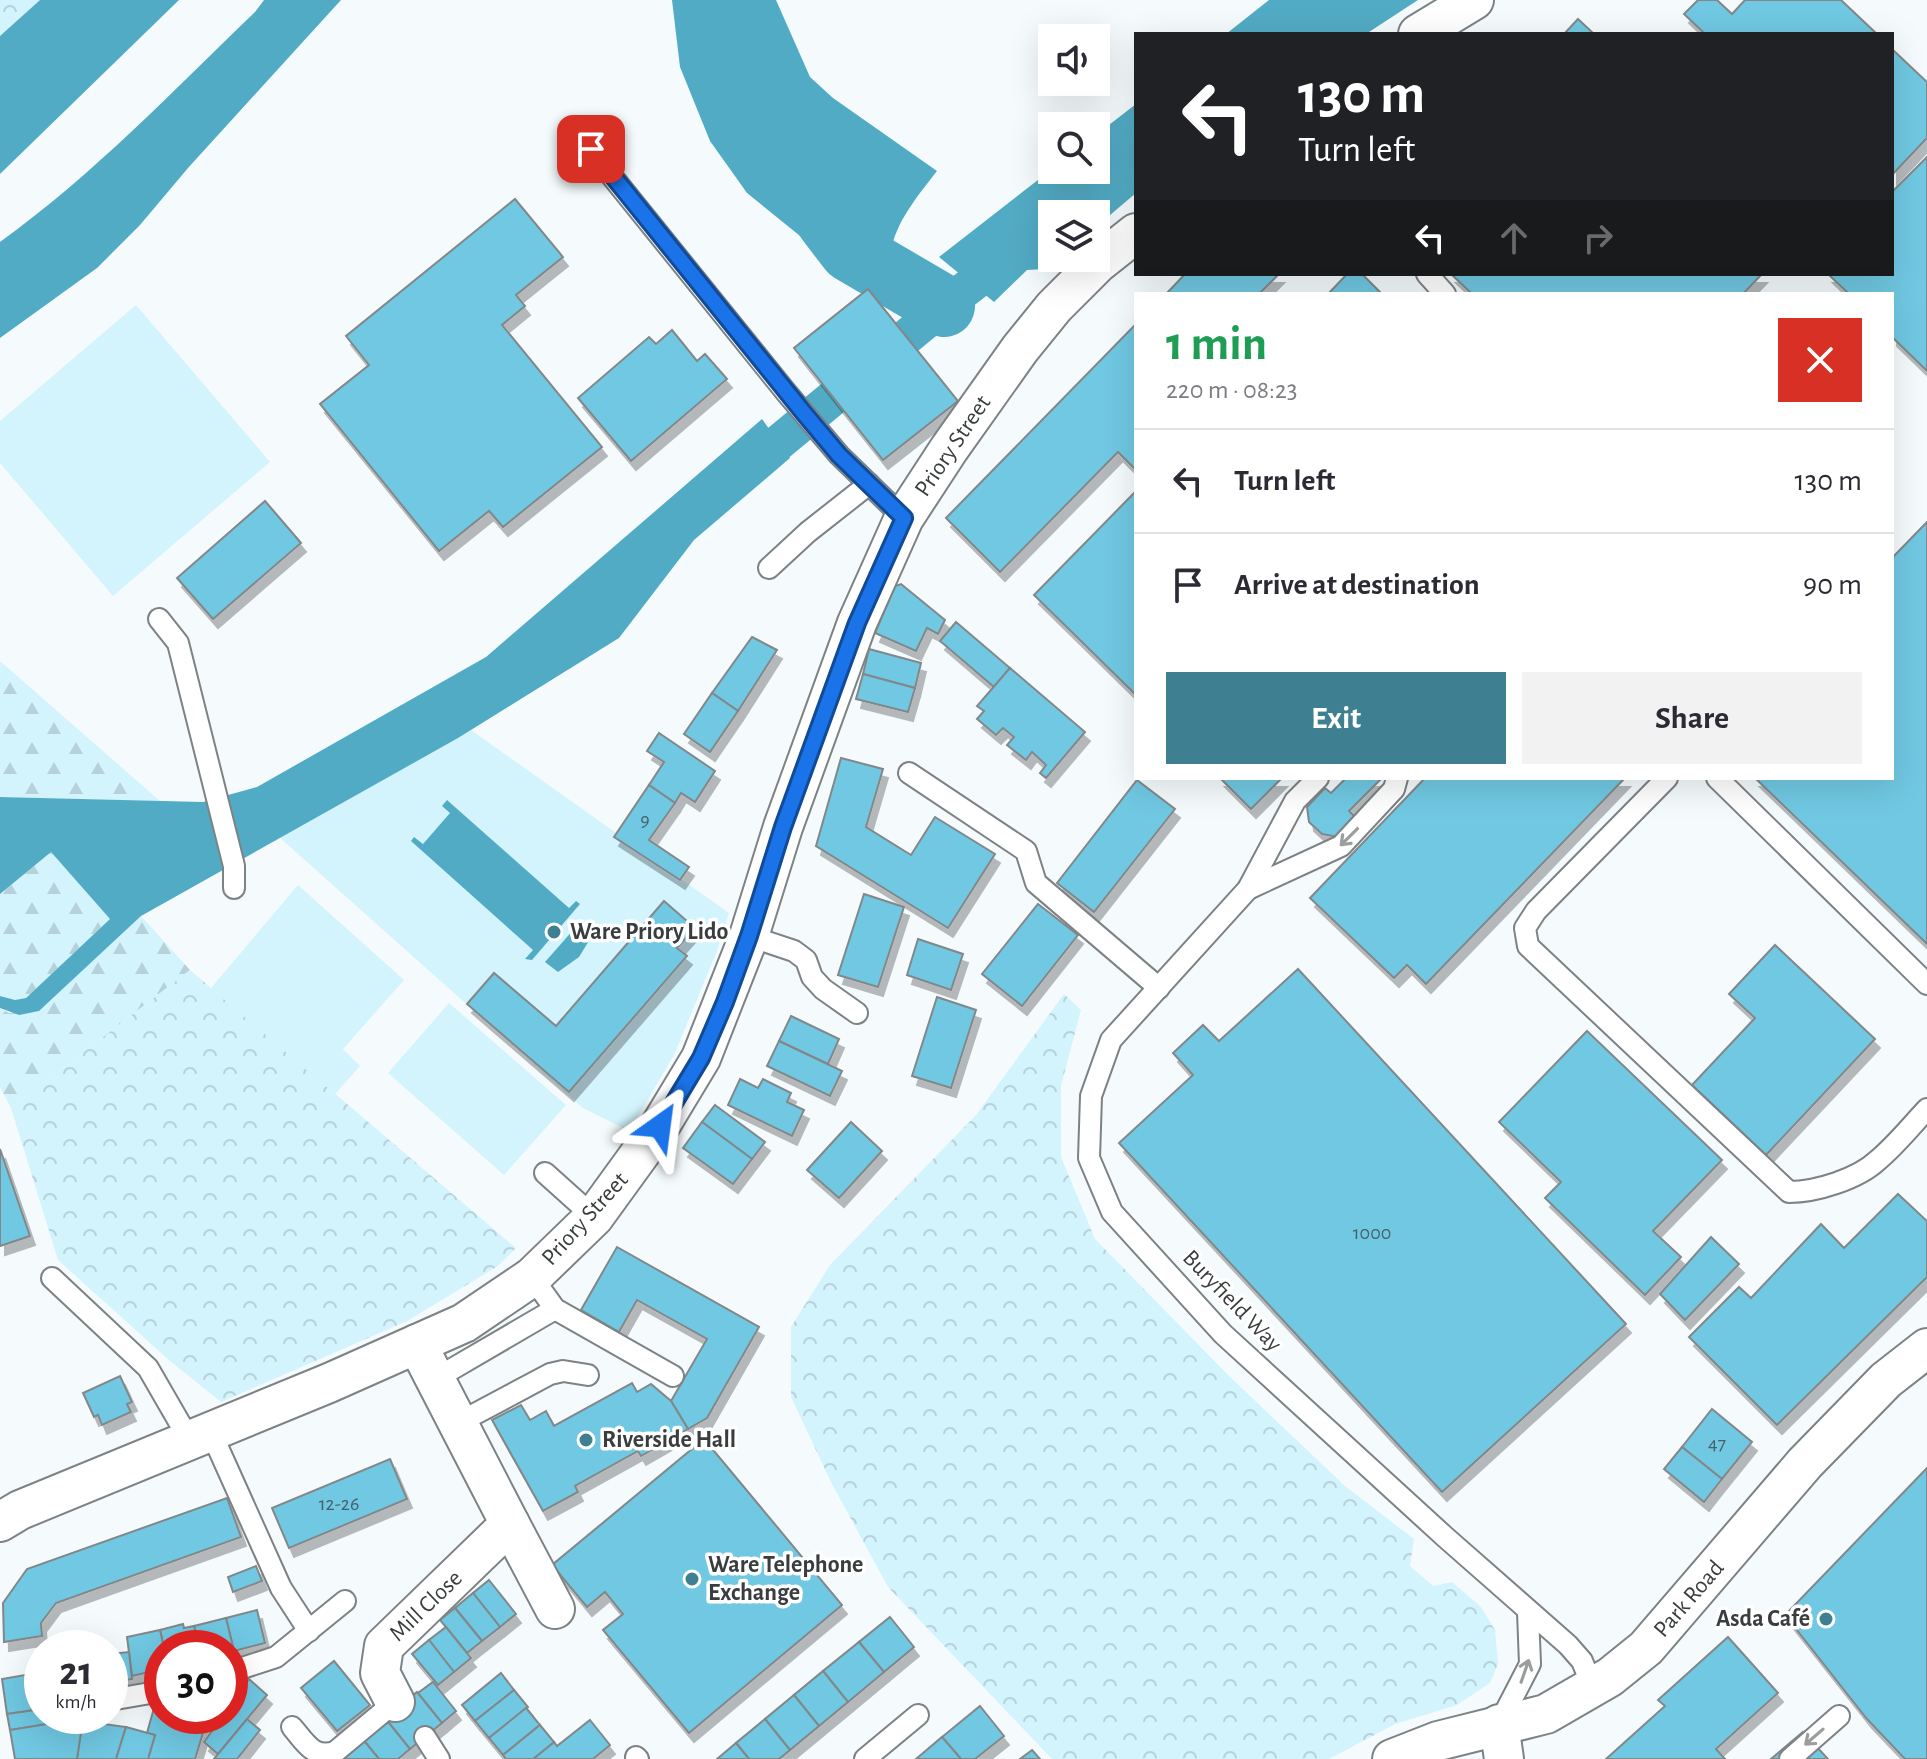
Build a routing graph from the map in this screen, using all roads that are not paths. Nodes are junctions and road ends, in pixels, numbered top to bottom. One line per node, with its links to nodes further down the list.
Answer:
1 (1474, 0): 2 (street)
2 (1421, 32)
3 (573, 128): 7 (lane)
4 (1134, 235): 8 (street, Priory Street)
5 (1429, 276): 6 (lane)
6 (1443, 292)
7 (869, 484): 8 (lane); 9 (lane)
8 (904, 518): 18 (street, Priory Street)
9 (769, 568)
10 (159, 619): 16 (lane)
11 (909, 773): 20 (lane)
12 (1316, 780): 17 (lane)
13 (1396, 780): 17 (lane, one-way to 17)
14 (1665, 780): 22 (lane)
15 (1719, 780): 19 (lane)
16 (234, 888)
17 (1248, 889): 20 (lane, Buryfield Way)
18 (749, 936): 21 (lane); 24 (street, Priory Street)
19 (1927, 984)
20 (1159, 988): 39 (lane, Buryfield Way)
21 (857, 1013)
22 (1927, 1109)
23 (545, 1173): 24 (lane)
24 (594, 1217): 25 (street, Priory Street)
25 (532, 1277): 27 (lane); 28 (street, Priory Street)
26 (52, 1278): 34 (lane)
27 (555, 1309): 31 (lane); 32 (lane)
28 (417, 1344): 32 (street); 34 (street, Priory Street)
29 (1927, 1348): 42 (street, Park Road)
30 (588, 1375): 33 (lane)
31 (673, 1376)
32 (435, 1379): 33 (street)
33 (458, 1423): 36 (street)
34 (200, 1434): 35 (street, Priory Street); 40 (lane)
35 (0, 1522)
36 (510, 1524): 38 (street); 43 (street, Mill Close)
37 (345, 1601): 40 (lane)
38 (555, 1609)
39 (1528, 1612): 42 (lane, Buryfield Way); 48 (lane, one-way to 39)
40 (309, 1631): 41 (lane)
41 (248, 1666)
42 (1593, 1688): 48 (street, Park Road)
43 (397, 1704): 46 (lane)
44 (918, 1715): 50 (lane)
45 (1839, 1716): 52 (lane, one-way to 52)
46 (292, 1727)
47 (425, 1737): 49 (lane)
48 (1501, 1742): 51 (street, Park Road)
49 (439, 1759)
50 (865, 1759)
51 (1392, 1759)
52 (1790, 1759)

